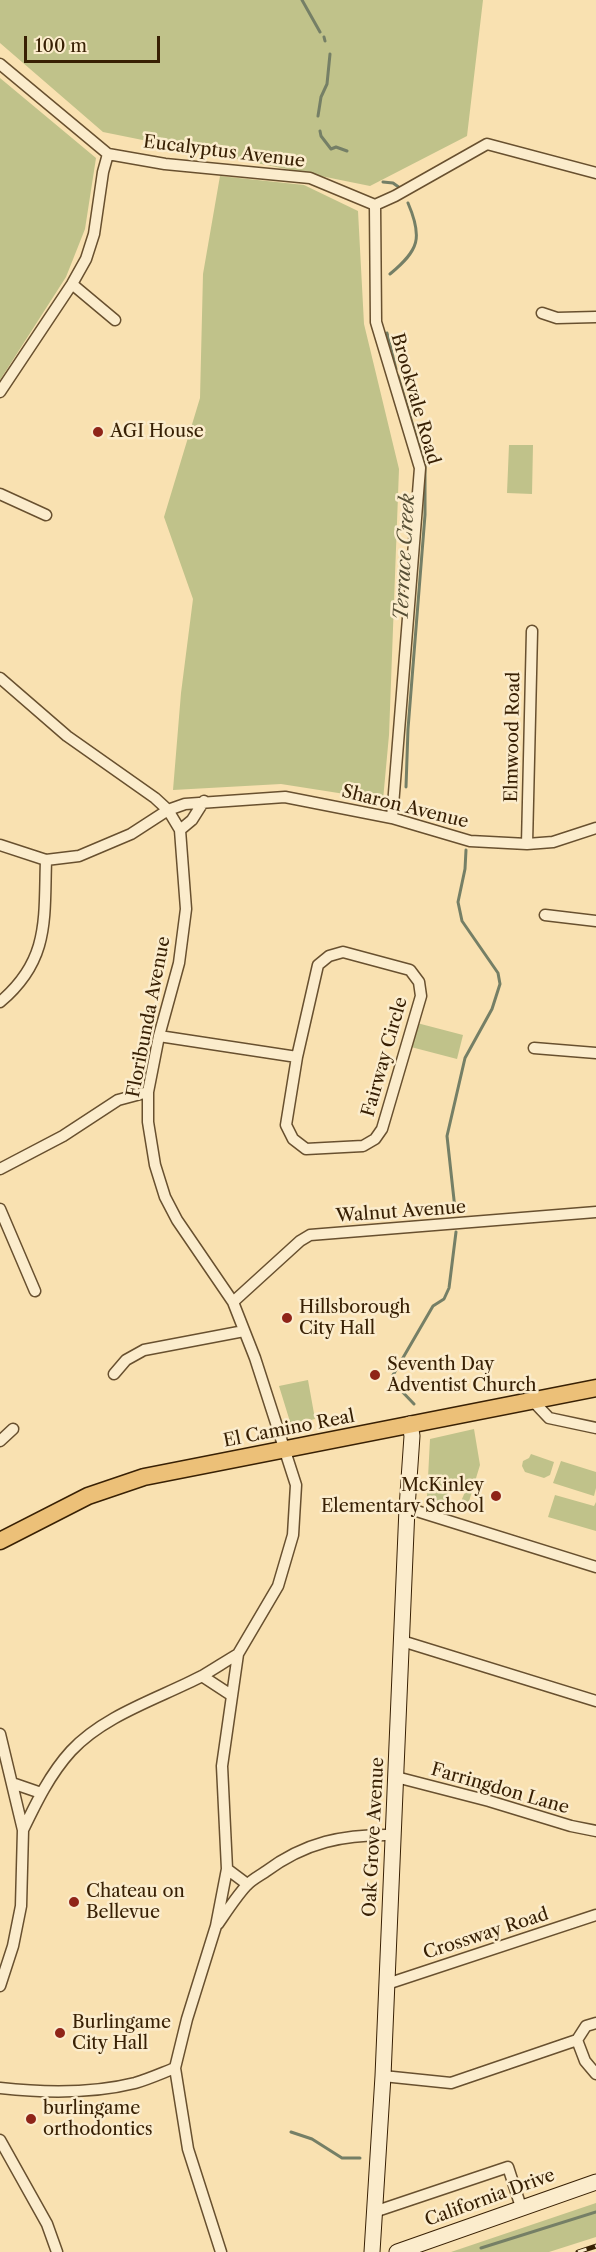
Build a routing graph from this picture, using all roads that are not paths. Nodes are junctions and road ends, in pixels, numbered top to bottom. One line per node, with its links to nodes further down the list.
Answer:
1 (0, 64): 2 (street, Eucalyptus Avenue)
2 (108, 154): 4 (street, Eucalyptus Avenue); 5 (street)
3 (596, 173): 4 (street)
4 (375, 205): 16 (street, Brookvale Road)
5 (72, 284): 8 (street); 9 (street)
6 (542, 313): 7 (street)
7 (596, 317)
8 (115, 320)
9 (0, 392)
10 (0, 494): 11 (street)
11 (46, 515)
12 (532, 631): 19 (street, Elmwood Road)
13 (0, 678): 15 (street, Floribunda Avenue)
14 (204, 801): 15 (street, Sharon Avenue); 16 (street, Sharon Avenue); 18 (street)
15 (168, 810): 18 (street, Floribunda Avenue); 21 (street, Sharon Avenue)
16 (392, 818): 19 (street, Sharon Avenue)
17 (596, 828): 19 (street, Sharon Avenue)
18 (180, 830): 25 (street, Floribunda Avenue)
19 (527, 844)
20 (0, 845): 21 (street)
21 (46, 860): 24 (street)
22 (545, 915): 23 (street)
23 (596, 921)
24 (0, 1002)
25 (159, 1036): 28 (street); 29 (street, Floribunda Avenue)
26 (534, 1048): 27 (street)
27 (596, 1053)
28 (297, 1057): 28 (street, Fairway Circle)
29 (148, 1092): 30 (street); 34 (street, Floribunda Avenue)
30 (0, 1169)
31 (0, 1209): 33 (street)
32 (596, 1212): 34 (street, Walnut Avenue)
33 (35, 1291)
34 (233, 1302): 35 (street, Floribunda Avenue)
35 (244, 1331): 36 (street); 43 (street, Floribunda Avenue)
36 (114, 1374)
37 (596, 1388): 38 (main road, El Camino Real)
38 (532, 1400): 39 (main road, El Camino Real); 40 (street)
39 (410, 1424): 43 (main road, El Camino Real); 44 (street, Oak Grove Avenue)
40 (596, 1428)
41 (13, 1429): 42 (street)
42 (0, 1441)
43 (285, 1449): 45 (main road, El Camino Real); 48 (street, Floribunda Avenue)
44 (407, 1508): 46 (street); 47 (street, Oak Grove Avenue)
45 (0, 1542)
46 (596, 1567)
47 (402, 1641): 51 (street); 53 (street, Oak Grove Avenue)
48 (238, 1654): 49 (street); 50 (street, Floribunda Avenue)
49 (202, 1676): 50 (street); 55 (street)
50 (231, 1695): 59 (street, Floribunda Avenue)
51 (596, 1701)
52 (0, 1734): 54 (street)
53 (396, 1777): 57 (street, Farringdon Lane); 58 (street, Oak Grove Avenue)
54 (12, 1783): 55 (street); 56 (street)
55 (41, 1793): 56 (street)
56 (24, 1830): 64 (street)
57 (596, 1831)
58 (393, 1835): 60 (street); 63 (street, Oak Grove Avenue)
59 (227, 1869): 60 (street); 62 (street, Floribunda Avenue)
60 (247, 1884): 62 (street)
61 (596, 1916): 63 (street, Crossway Road)
62 (216, 1926): 67 (street, Floribunda Avenue)
63 (387, 1984): 69 (street, Oak Grove Avenue)
64 (0, 1986)
65 (596, 2023): 66 (street)
66 (577, 2040): 68 (street); 69 (street)
67 (175, 2068): 70 (street); 76 (street, Floribunda Avenue)
68 (596, 2074)
69 (383, 2076): 74 (street, Oak Grove Avenue)
70 (0, 2088)
71 (0, 2140): 75 (street)
72 (596, 2182): 73 (street, California Drive)
73 (521, 2206): 74 (street); 78 (street, California Drive)
74 (374, 2212): 77 (street, Oak Grove Avenue)
75 (57, 2252)
76 (221, 2252)
77 (372, 2252)
78 (397, 2252)

